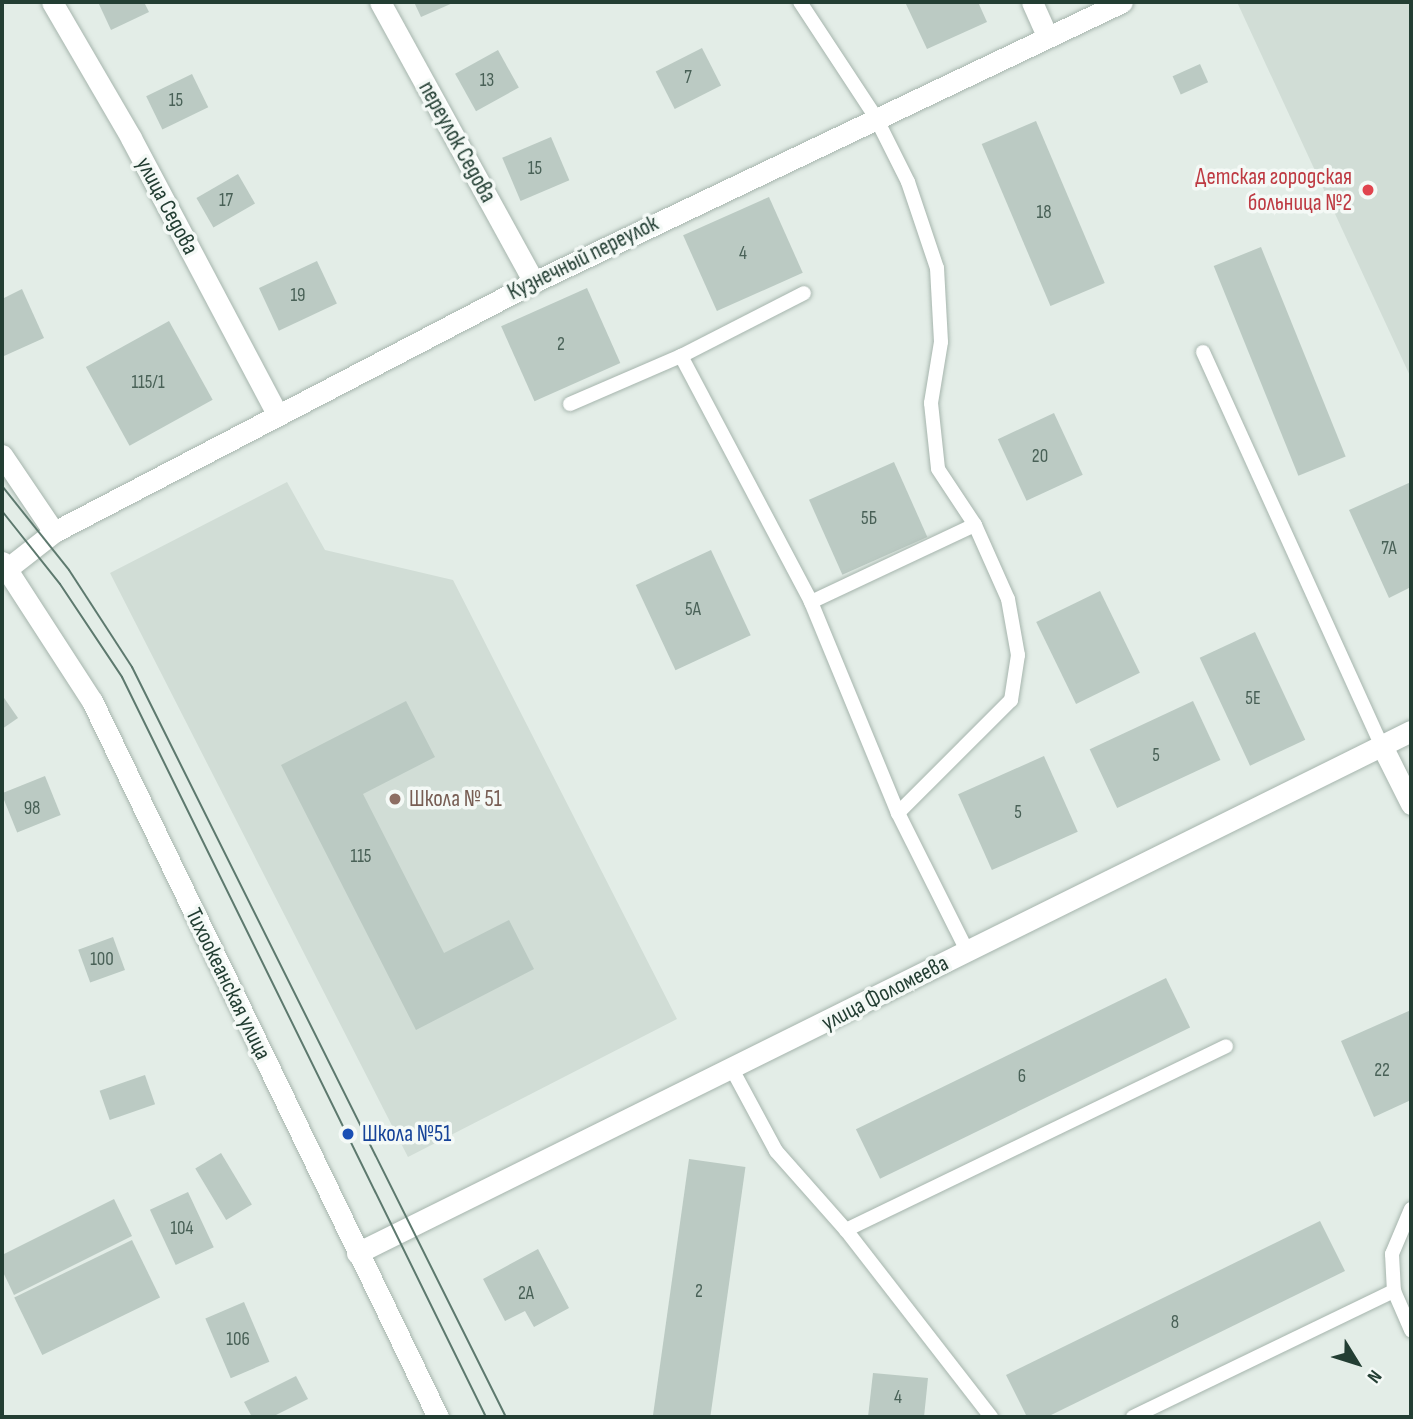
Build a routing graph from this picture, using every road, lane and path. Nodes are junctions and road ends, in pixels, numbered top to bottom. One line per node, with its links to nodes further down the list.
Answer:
1 (52, 2): 13 (street, улица Седова)
2 (380, 2): 8 (street, переулок Седова)
3 (800, 2): 7 (lane)
4 (1032, 2): 6 (street)
5 (1122, 2): 6 (street, Кузнечный переулок)
6 (1047, 35): 7 (street, Кузнечный переулок)
7 (875, 116): 8 (street, Кузнечный переулок); 15 (lane)
8 (534, 282): 13 (street, Кузнечный переулок)
9 (804, 293): 11 (lane)
10 (1203, 352): 20 (lane)
11 (681, 356): 12 (lane); 18 (lane)
12 (570, 404)
13 (277, 414): 16 (street, Кузнечный переулок)
14 (2, 455): 16 (street)
15 (975, 525): 18 (lane); 22 (lane)
16 (54, 532): 17 (street, Кузнечный переулок)
17 (5, 565): 28 (street, Тихоокеанская улица)
18 (811, 602): 22 (lane)
19 (1411, 731): 20 (street, улица Фоломеева)
20 (1382, 746): 21 (street); 23 (street, улица Фоломеева)
21 (1411, 804)
22 (898, 813): 23 (lane)
23 (967, 950): 25 (street, улица Фоломеева)
24 (1226, 1046): 27 (lane)
25 (733, 1071): 27 (lane); 28 (street, улица Фоломеева)
26 (1411, 1209): 29 (lane)
27 (846, 1230): 31 (lane)
28 (357, 1253): 32 (street, Тихоокеанская улица)
29 (1394, 1291): 30 (lane); 33 (lane)
30 (1411, 1331)
31 (988, 1415)
32 (438, 1417)
33 (1133, 1417)

